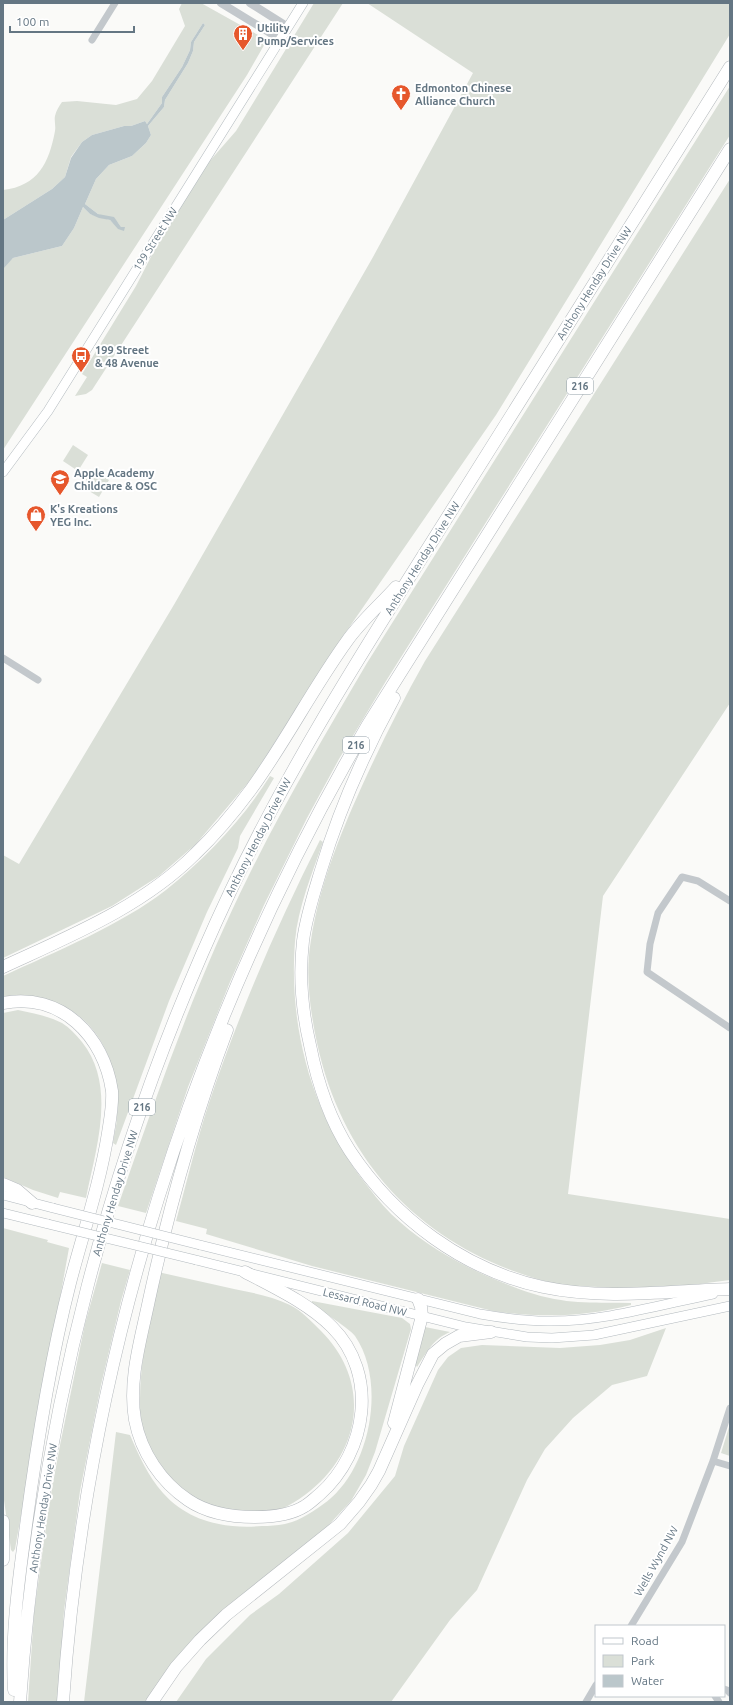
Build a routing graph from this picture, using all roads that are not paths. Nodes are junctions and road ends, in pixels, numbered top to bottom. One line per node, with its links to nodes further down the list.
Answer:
1 (115, 3): 7 (street)
2 (221, 3): 6 (street)
3 (250, 3): 5 (street)
4 (302, 3): 5 (main road, 199 Street NW)
5 (288, 27): 6 (main road, 199 Street NW)
6 (280, 39): 10 (main road, 199 Street NW)
7 (92, 40)
8 (730, 67): 11 (highway, Anthony Henday Drive NW / 216)
9 (730, 149): 12 (highway, 216)
10 (3, 472)
11 (418, 564): 17 (highway); 39 (highway, Anthony Henday Drive NW / 216)
12 (431, 624): 16 (highway, 216); 25 (highway)
13 (3, 658): 14 (street)
14 (38, 680)
15 (730, 901): 19 (street)
16 (255, 942): 24 (highway); 40 (highway, 216)
17 (3, 966)
18 (3, 1003): 38 (highway)
19 (730, 1028)
20 (3, 1184): 22 (highway)
21 (3, 1195): 22 (main road, Lessard Road NW)
22 (32, 1202): 26 (main road, Lessard Road NW, bridge)
23 (3, 1213): 24 (main road, Lessard Road NW, bridge)
24 (245, 1272): 28 (main road, Lessard Road NW)
25 (730, 1290): 26 (main road, Lessard Road NW)
26 (418, 1298): 28 (highway)
27 (730, 1306): 29 (main road, Lessard Road NW)
28 (422, 1316): 29 (main road, Lessard Road NW); 31 (highway)
29 (491, 1332): 31 (highway)
30 (730, 1408): 32 (street, Wells Wynd NW)
31 (386, 1453): 41 (highway)
32 (713, 1461): 33 (street); 36 (street, Wells Wynd NW)
33 (730, 1466)
34 (3, 1521): 35 (highway)
35 (3, 1560)
36 (633, 1625)
37 (595, 1687): 42 (street)
38 (15, 1702)
39 (20, 1702)
40 (63, 1702)
41 (152, 1702)
42 (586, 1702)

